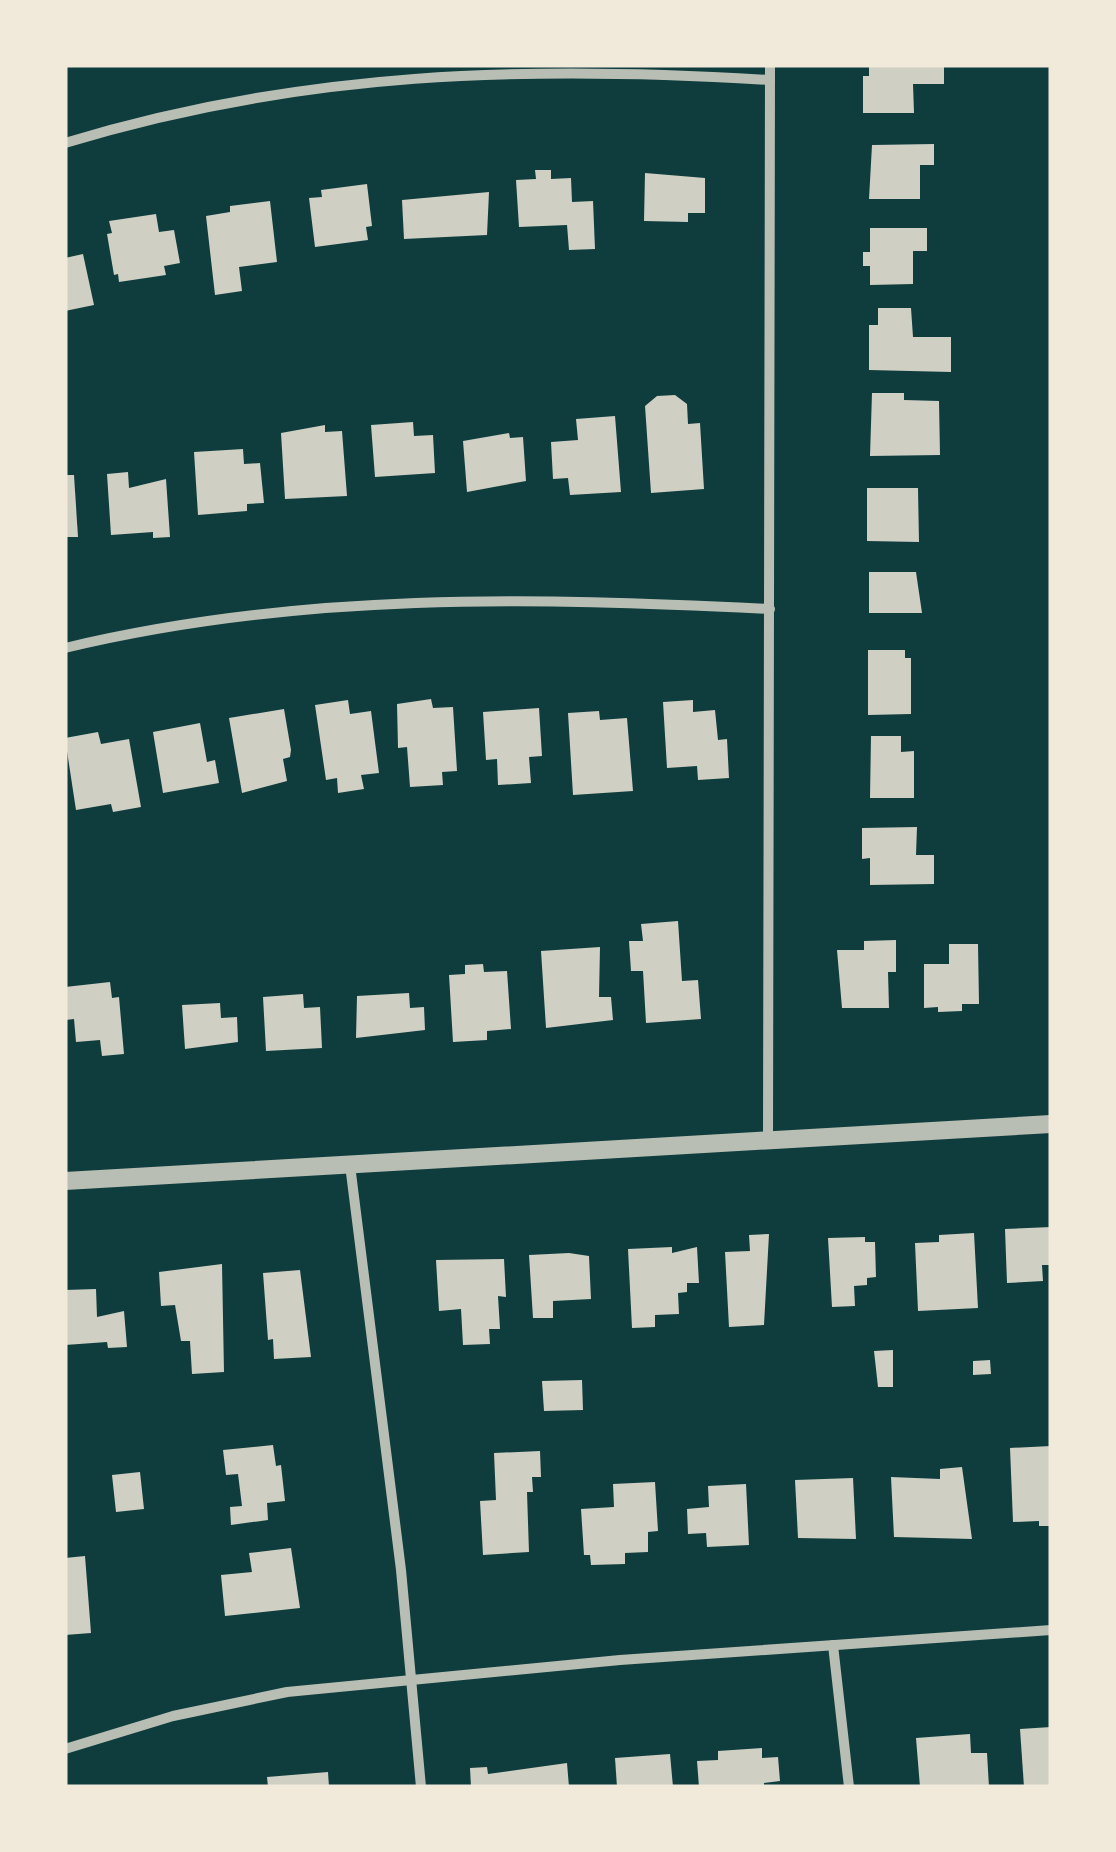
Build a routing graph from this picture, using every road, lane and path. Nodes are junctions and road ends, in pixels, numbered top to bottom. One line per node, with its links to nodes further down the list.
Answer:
1 (770, 65): 2 (street)
2 (770, 80): 3 (street); 4 (street)
3 (65, 143)
4 (770, 609): 5 (street); 7 (street)
5 (65, 648)
6 (1051, 1124): 7 (street)
7 (768, 1141): 8 (street)
8 (350, 1165): 9 (street); 12 (street)
9 (65, 1181)
10 (1051, 1630): 11 (street)
11 (833, 1645): 12 (street); 15 (street)
12 (410, 1679): 13 (street); 14 (street)
13 (65, 1749)
14 (420, 1787)
15 (849, 1787)

